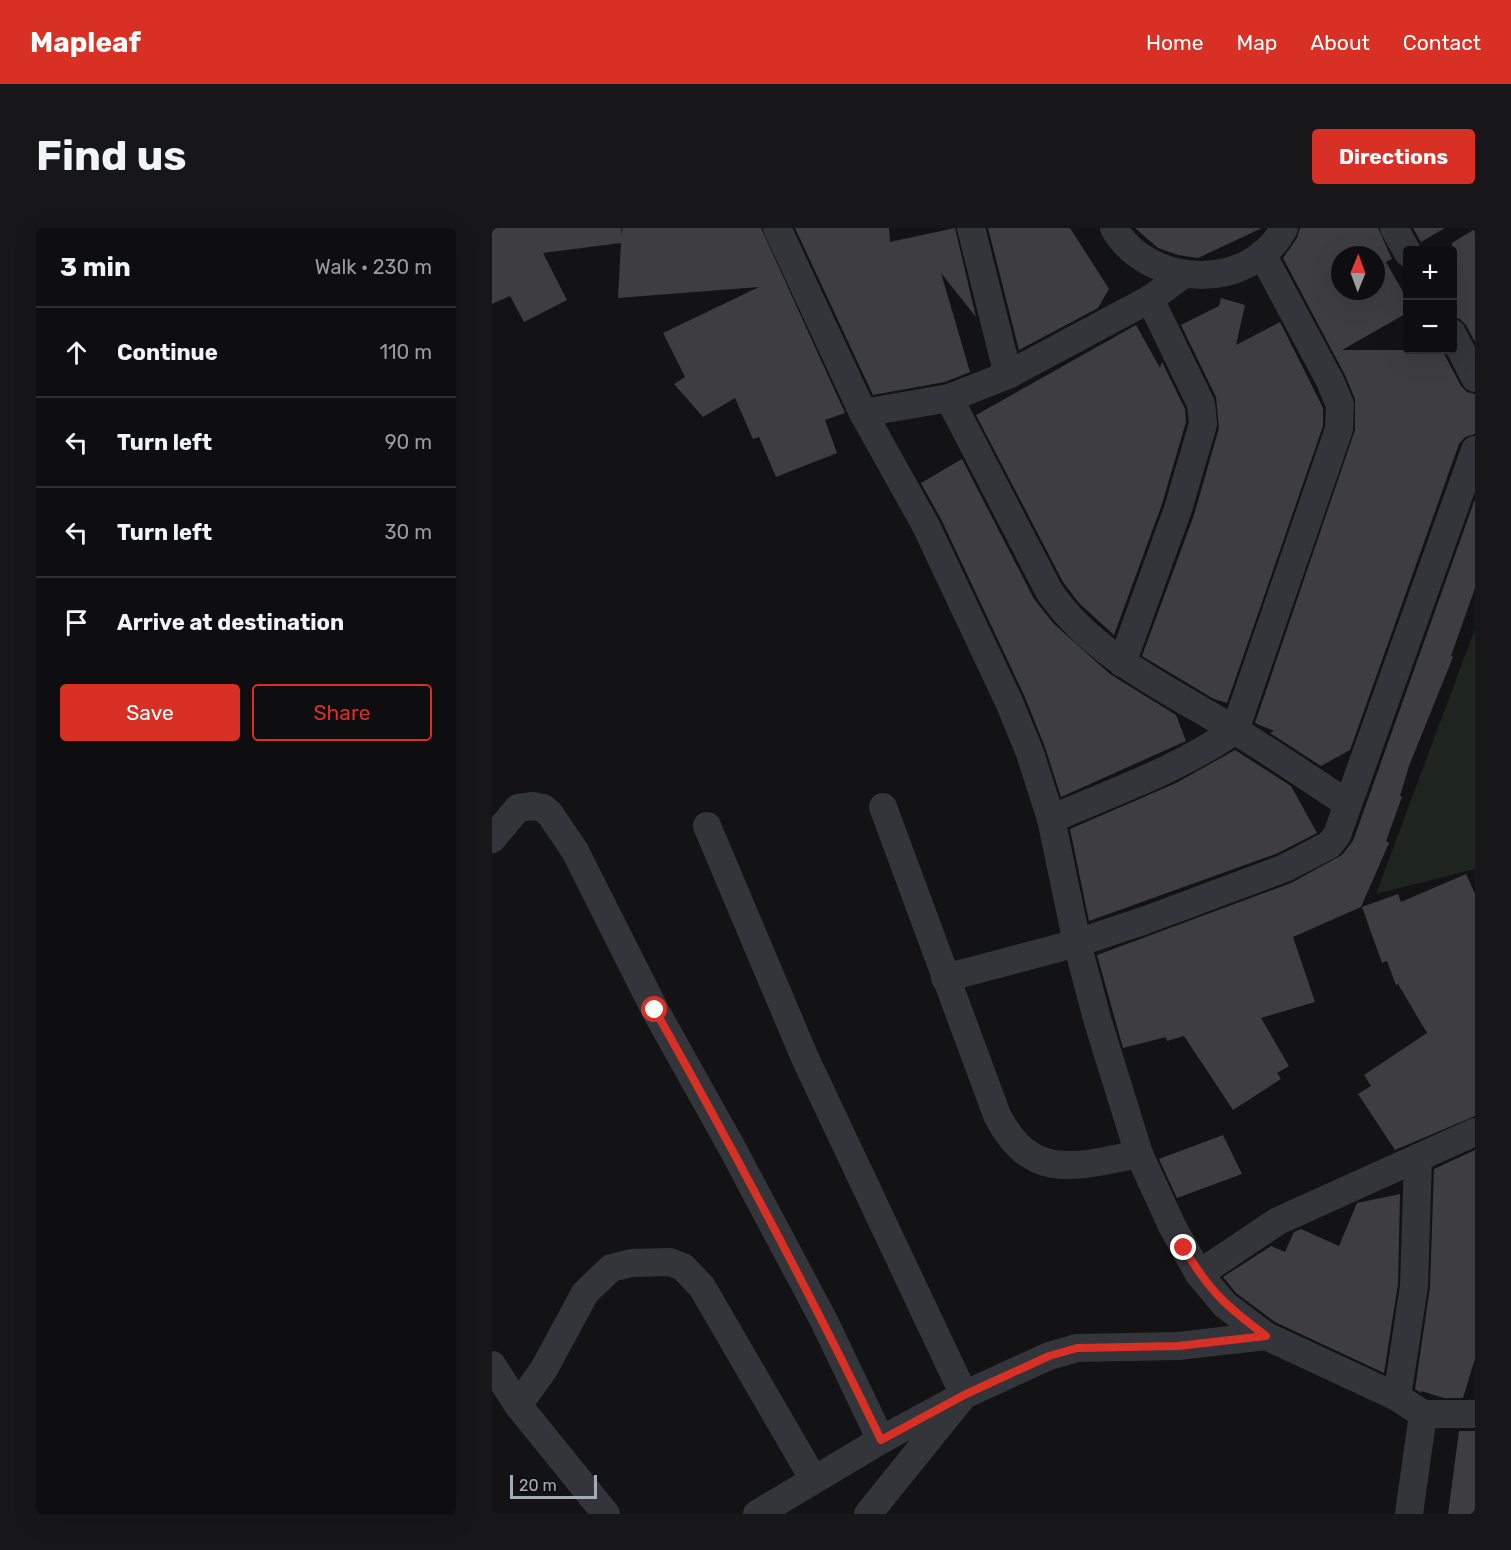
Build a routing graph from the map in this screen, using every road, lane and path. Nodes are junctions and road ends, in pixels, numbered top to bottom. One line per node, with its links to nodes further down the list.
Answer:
1 (777, 228): 14 (street)
2 (971, 228): 11 (street)
3 (1114, 228): 8 (street)
4 (1284, 228): 7 (street)
5 (1394, 228): 6 (street)
6 (1403, 246)
7 (1262, 254): 8 (street); 17 (street)
8 (1183, 275): 9 (street)
9 (1150, 299): 11 (street); 16 (street)
10 (1457, 343): 12 (street)
11 (1008, 375): 13 (street)
12 (1475, 378)
13 (949, 398): 14 (street); 16 (street)
14 (863, 414): 20 (street)
15 (1475, 450): 18 (street)
16 (1122, 663): 17 (street)
17 (1235, 730): 18 (street); 20 (street)
18 (1348, 804): 23 (street)
19 (883, 807): 24 (street)
20 (1051, 819): 23 (street)
21 (707, 826): 31 (street)
22 (492, 839): 36 (street)
23 (1077, 943): 24 (street); 26 (street)
24 (945, 978): 26 (street)
25 (1475, 1132): 27 (street)
26 (1139, 1154): 28 (street)
27 (1418, 1158): 28 (street); 32 (street)
28 (1199, 1274): 29 (street)
29 (1266, 1336): 31 (street); 32 (street)
30 (492, 1365): 33 (street)
31 (964, 1395): 36 (street); 40 (street)
32 (1397, 1397): 34 (street)
33 (518, 1405): 37 (street); 38 (street)
34 (1423, 1414): 35 (street); 41 (street)
35 (1475, 1414)
36 (881, 1440): 37 (street)
37 (814, 1480): 39 (street)
38 (606, 1514)
39 (757, 1514)
40 (868, 1514)
41 (1409, 1514)

